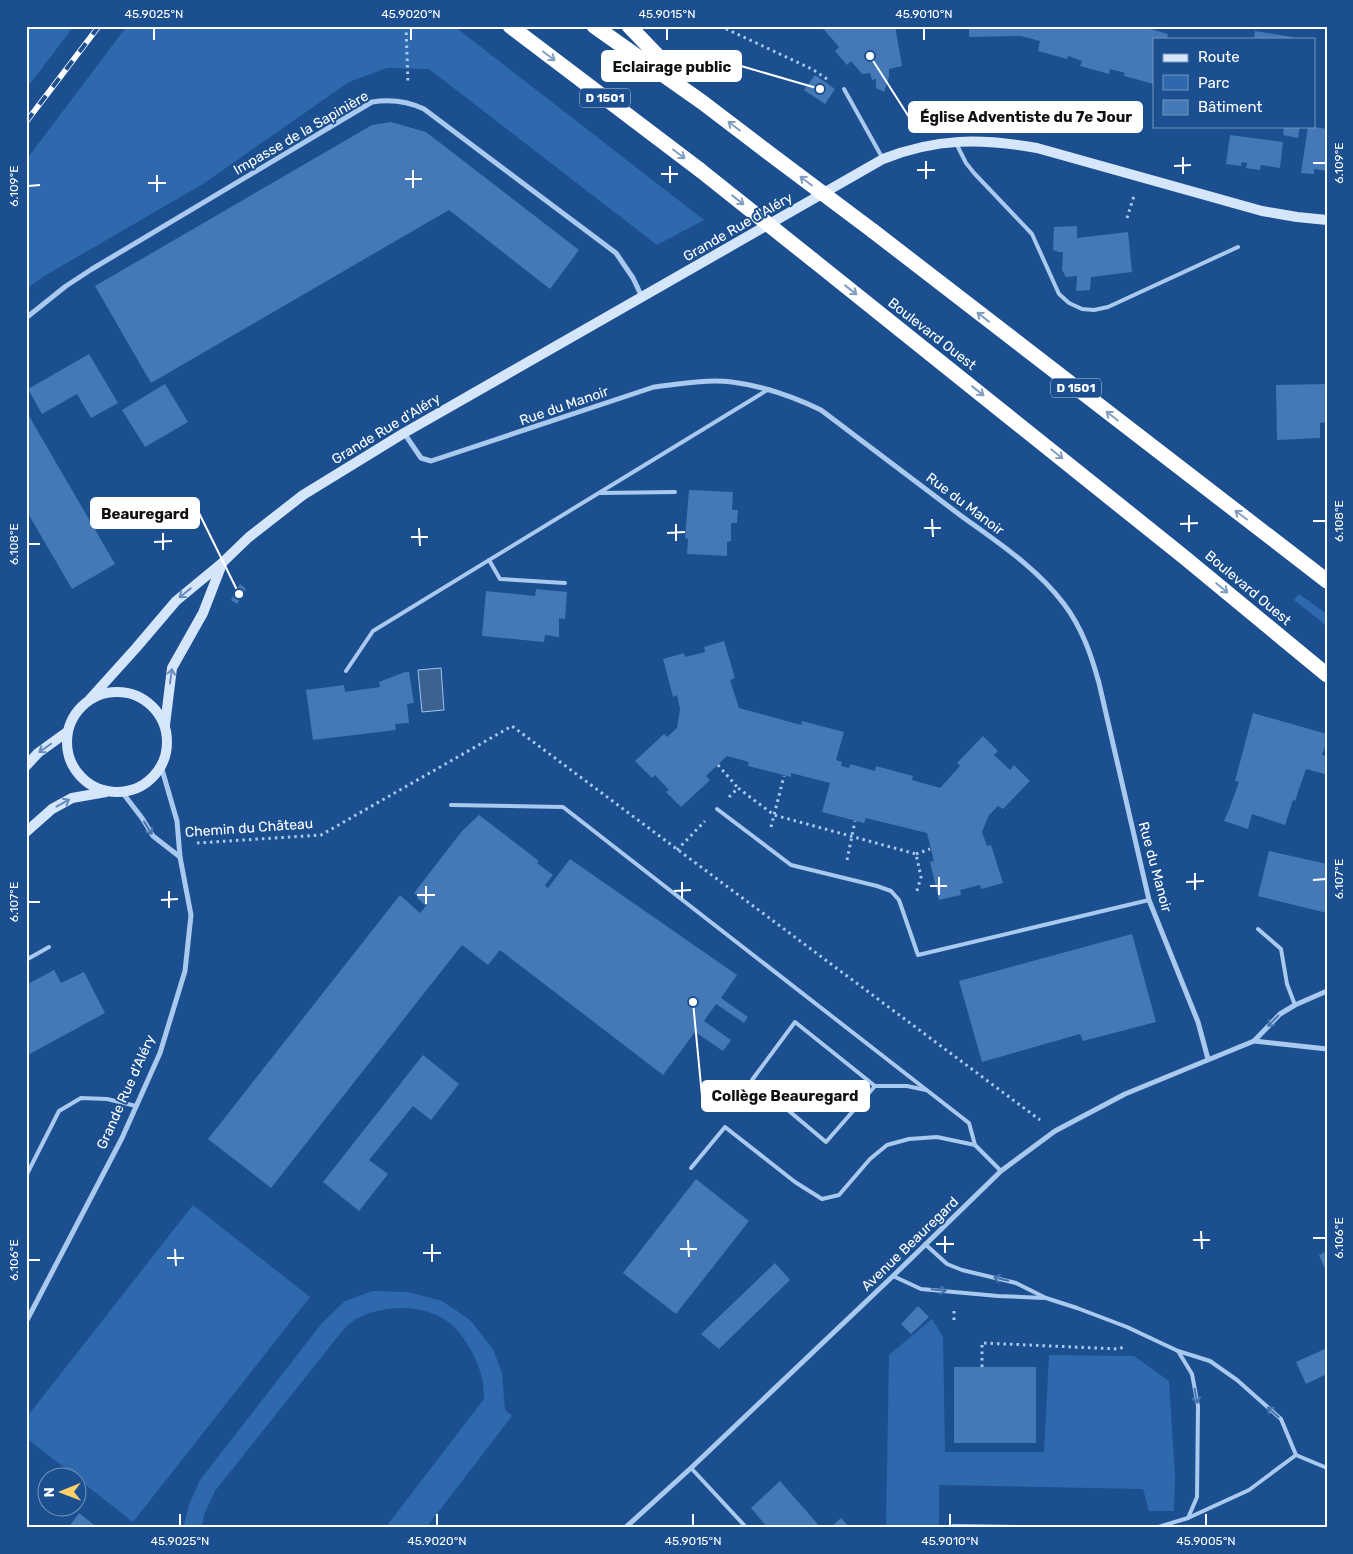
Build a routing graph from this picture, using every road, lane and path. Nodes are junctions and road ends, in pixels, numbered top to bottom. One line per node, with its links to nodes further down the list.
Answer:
1 (406, 26): 7 (path)
2 (510, 26): 28 (highway, Boulevard Ouest / D 1501, one-way to 28, bridge)
3 (594, 26): 8 (highway, D 1501)
4 (630, 26): 8 (highway)
5 (720, 26): 6 (path)
6 (844, 89): 10 (lane)
7 (408, 102): 15 (street, Impasse de la Sapinière); 16 (street, Impasse de la Sapinière)
8 (702, 102): 21 (highway, D 1501, one-way to 8, bridge)
9 (956, 142): 10 (street, Grande Rue d'Aléry); 13 (street, Grande Rue d'Aléry); 14 (lane)
10 (884, 160): 15 (street, Grande Rue d'Aléry)
11 (1132, 202): 12 (path)
12 (1127, 218)
13 (1327, 220)
14 (1238, 247)
15 (642, 298): 18 (street, Grande Rue d'Aléry)
16 (26, 318)
17 (770, 389): 18 (street, Rue du Manoir); 20 (lane); 53 (street, Rue du Manoir)
18 (404, 433): 23 (street, Grande Rue d'Aléry)
19 (675, 492): 20 (lane)
20 (599, 493): 22 (lane)
21 (1280, 544): 24 (highway); 25 (highway)
22 (489, 560): 26 (lane); 27 (lane)
23 (222, 563): 29 (street, Grande Rue d'Aléry, one-way to 29); 30 (street, Grande Rue d'Aléry, one-way to 23)
24 (1327, 568)
25 (1327, 581)
26 (564, 584)
27 (346, 671)
28 (1327, 675)
29 (90, 698): 30 (street); 31 (street)
30 (165, 725): 34 (street)
31 (67, 732): 33 (street, one-way to 33); 37 (street)
32 (718, 765): 36 (path)
33 (26, 766)
34 (161, 766): 38 (street); 46 (street, Grande Rue d'Aléry)
35 (784, 776): 41 (path)
36 (738, 788): 40 (path); 41 (path)
37 (107, 792): 38 (street); 43 (street, one-way to 37)
38 (122, 792): 51 (street, one-way to 51)
39 (451, 805): 64 (lane)
40 (717, 809): 47 (lane); 49 (path)
41 (774, 815): 45 (path); 47 (path)
42 (855, 821): 45 (path)
43 (26, 832)
44 (321, 835): 46 (path, Chemin du Château)
45 (852, 836): 50 (path); 52 (path)
46 (179, 844): 51 (street, Grande Rue d'Aléry)
47 (766, 847): 52 (lane)
48 (930, 849): 50 (path)
49 (678, 850)
50 (916, 854): 54 (path)
51 (180, 857): 66 (street, Grande Rue d'Aléry)
52 (843, 878): 54 (lane)
53 (1149, 900): 54 (lane); 62 (street, Rue du Manoir)
54 (908, 926)
55 (1258, 928): 59 (lane)
56 (49, 947): 57 (lane)
57 (26, 960)
58 (1327, 991): 59 (street, Avenue Beauregard)
59 (1295, 1005): 60 (street, Avenue Beauregard, one-way to 60)
60 (1254, 1041): 61 (street, Avenue Beauregard); 62 (street, Avenue Beauregard)
61 (1327, 1049)
62 (1208, 1059): 67 (street, Avenue Beauregard)
63 (875, 1086): 63 (lane); 64 (lane)
64 (928, 1090): 68 (lane)
65 (1016, 1103): 67 (path)
66 (136, 1106): 71 (lane); 75 (street, Grande Rue d'Aléry)
67 (1055, 1131): 70 (street, Avenue Beauregard)
68 (975, 1145): 69 (lane); 70 (lane)
69 (691, 1168)
70 (1001, 1171): 72 (street, Avenue Beauregard)
71 (26, 1176)
72 (926, 1244): 73 (street, Avenue Beauregard); 74 (lane, one-way to 72)
73 (893, 1276): 74 (lane, one-way to 74); 80 (street, Avenue Beauregard)
74 (1046, 1298): 76 (lane)
75 (26, 1322)
76 (1147, 1336): 77 (lane); 78 (path)
77 (1178, 1351): 79 (lane, one-way to 77); 82 (lane, one-way to 82)
78 (982, 1367)
79 (1296, 1455): 81 (lane); 82 (lane)
80 (691, 1468): 83 (lane); 85 (street, Avenue Beauregard)
81 (1327, 1468)
82 (1188, 1518): 87 (lane)
83 (744, 1525)
84 (953, 1526): 86 (lane)
85 (625, 1528)
86 (1080, 1528)
87 (1155, 1528)

